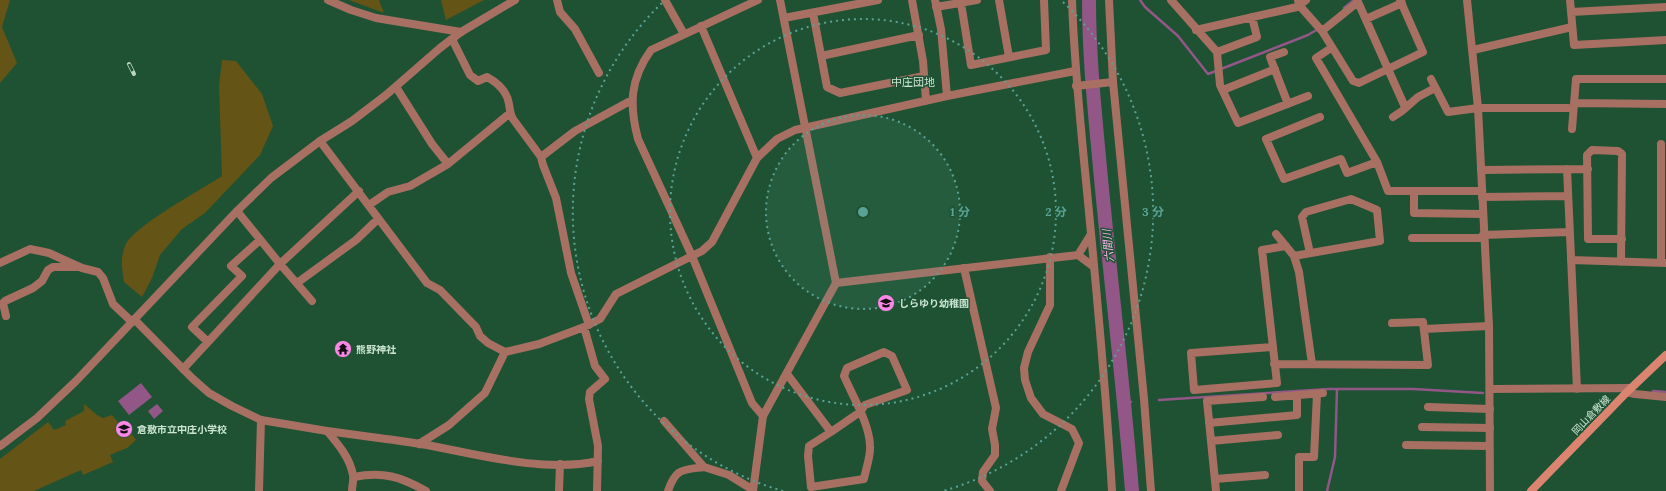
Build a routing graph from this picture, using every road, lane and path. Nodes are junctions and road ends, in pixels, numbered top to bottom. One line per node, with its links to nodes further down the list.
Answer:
1 (328, 0): 32 (street)
2 (515, 0): 32 (street)
3 (557, 0): 46 (street)
4 (665, 0): 33 (street)
5 (758, 0): 28 (street)
6 (780, 0): 26 (street)
7 (878, 0): 24 (street)
8 (912, 0): 34 (street)
9 (977, 0): 20 (street)
10 (999, 0): 42 (street)
11 (1044, 0): 42 (street)
12 (1072, 0): 45 (street)
13 (1109, 0): 50 (street)
14 (1181, 0): 17 (street)
15 (1467, 0): 38 (street)
16 (1570, 0): 23 (street)
17 (1171, 1): 31 (street)
18 (1401, 1): 27 (street); 43 (street)
19 (1301, 2): 25 (street); 30 (street)
20 (961, 3): 21 (street); 42 (street)
21 (936, 4): 55 (street)
22 (1666, 7): 23 (street)
23 (1571, 12): 29 (street)
24 (813, 13): 26 (street); 41 (street)
25 (1252, 17): 31 (street); 39 (street)
26 (784, 18): 67 (street)
27 (1366, 19): 30 (street); 43 (street)
28 (701, 26): 33 (street); 72 (street)
29 (1572, 27): 36 (street); 38 (street)
30 (1320, 29): 37 (street)
31 (1196, 30): 39 (street)
32 (461, 32): 35 (street)
33 (684, 34): 57 (street)
34 (919, 35): 41 (street); 47 (street)
35 (452, 40): 52 (street); 64 (street)
36 (1666, 40)
37 (1331, 48): 43 (street); 73 (street)
38 (1473, 50): 63 (street)
39 (1217, 52): 54 (street)
40 (1284, 52): 44 (street)
41 (821, 56): 47 (street)
42 (1010, 57)
43 (1388, 68): 62 (street)
44 (1275, 69): 54 (street); 59 (street)
45 (1075, 72): 51 (street); 55 (street)
46 (599, 73)
47 (924, 76): 58 (street)
48 (1431, 79): 53 (street)
49 (1666, 80): 61 (street)
50 (1113, 82): 51 (street); 165 (street)
51 (1080, 86): 87 (street)
52 (396, 87): 69 (street); 74 (street)
53 (1435, 88): 62 (street); 63 (street)
54 (1223, 90): 59 (street)
55 (947, 96): 58 (street)
56 (1308, 96): 59 (street)
57 (632, 100): 71 (street); 96 (street)
58 (926, 101): 67 (street)
59 (1288, 104)
60 (1666, 104): 61 (street)
61 (1571, 105): 63 (street); 68 (street)
62 (1405, 107): 66 (street)
63 (1478, 108): 77 (street)
64 (510, 113): 71 (street); 74 (street)
65 (1320, 117): 73 (street)
66 (1393, 117)
67 (805, 127): 72 (street); 108 (street)
68 (1572, 129)
69 (320, 141): 78 (street); 83 (street)
70 (1661, 144): 102 (street)
71 (541, 157): 113 (street)
72 (757, 158): 96 (street)
73 (1377, 162): 79 (street)
74 (448, 164): 82 (street)
75 (1567, 169): 76 (street); 77 (street); 81 (street)
76 (1588, 169): 91 (street); 91 (street)
77 (1482, 170): 80 (street)
78 (359, 191): 82 (street); 103 (street)
79 (1414, 191): 80 (street); 84 (street)
80 (1482, 194): 81 (street); 84 (street)
81 (1568, 196): 86 (street)
82 (368, 205): 85 (street)
83 (237, 211): 92 (street); 111 (street)
84 (1483, 214): 89 (street)
85 (378, 219): 107 (street); 118 (street)
86 (1570, 232): 89 (street); 99 (street)
87 (1091, 234): 95 (street); 104 (street)
88 (1276, 234): 93 (street)
89 (1484, 236): 90 (street); 114 (street)
90 (1412, 238)
91 (1622, 239): 100 (street)
92 (260, 240): 103 (street); 116 (street)
93 (1286, 246): 97 (street); 117 (street)
94 (1310, 253): 94 (street); 97 (street)
95 (1078, 255): 98 (street); 104 (street)
96 (692, 256): 113 (street); 134 (street)
97 (1294, 256): 121 (street)
98 (1050, 258): 106 (street); 163 (street)
99 (1571, 260): 100 (street); 125 (street)
100 (1621, 262): 102 (street)
101 (0, 263): 105 (street)
102 (1664, 263)
103 (280, 264): 107 (street); 116 (street)
104 (1094, 267): 164 (street)
105 (82, 268): 110 (street); 111 (street)
106 (964, 268): 108 (street); 162 (street)
107 (297, 283): 109 (street)
108 (836, 283): 123 (street)
109 (312, 301)
110 (6, 316)
111 (133, 320): 122 (street); 146 (street)
112 (1392, 323): 115 (street)
113 (586, 326): 118 (street); 148 (street)
114 (1489, 326): 115 (street); 124 (street)
115 (1424, 329): 121 (street)
116 (208, 342): 122 (street)
117 (1273, 347): 120 (street); 120 (street)
118 (504, 352): 144 (street)
119 (1666, 355): 126 (main road, 岡山倉敷線)
120 (1274, 364): 121 (street)
121 (1312, 364)
122 (183, 369): 135 (street)
123 (787, 374): 134 (street); 141 (street)
124 (1490, 388): 125 (street); 132 (street)
125 (1577, 389): 126 (street)
126 (1629, 390): 130 (street); 169 (main road, 岡山倉敷線)
127 (1297, 395): 128 (street); 137 (street); 167 (street)
128 (1275, 396)
129 (1263, 397): 137 (street)
130 (1666, 397)
131 (1428, 407): 132 (street)
132 (1490, 409): 139 (street)
133 (860, 412): 133 (street); 141 (street); 154 (street)
134 (763, 416): 161 (street)
135 (261, 420): 140 (street); 155 (street)
136 (664, 421): 150 (street)
137 (1209, 423): 143 (street)
138 (1422, 427): 139 (street)
139 (1490, 428): 147 (street)
140 (327, 431): 144 (street); 152 (street)
141 (831, 432): 154 (street)
142 (1278, 435): 143 (street)
143 (1211, 441): 153 (street)
144 (419, 444): 149 (street)
145 (1406, 445): 147 (street)
146 (0, 446)
147 (1489, 446): 168 (street)
148 (598, 461): 149 (street); 159 (street)
149 (560, 464): 158 (street)
150 (704, 467): 160 (street); 161 (street)
151 (1265, 475): 153 (street)
152 (354, 476): 156 (street); 157 (street)
153 (1215, 479): 166 (street)
154 (811, 489)
155 (259, 491)
156 (352, 491)
157 (426, 491)
158 (559, 491)
159 (597, 491)
160 (668, 491)
161 (753, 491)
162 (990, 491)
163 (1061, 491)
164 (1112, 491)
165 (1151, 491)
166 (1216, 491)
167 (1299, 491)
168 (1490, 491)
169 (1531, 491)

